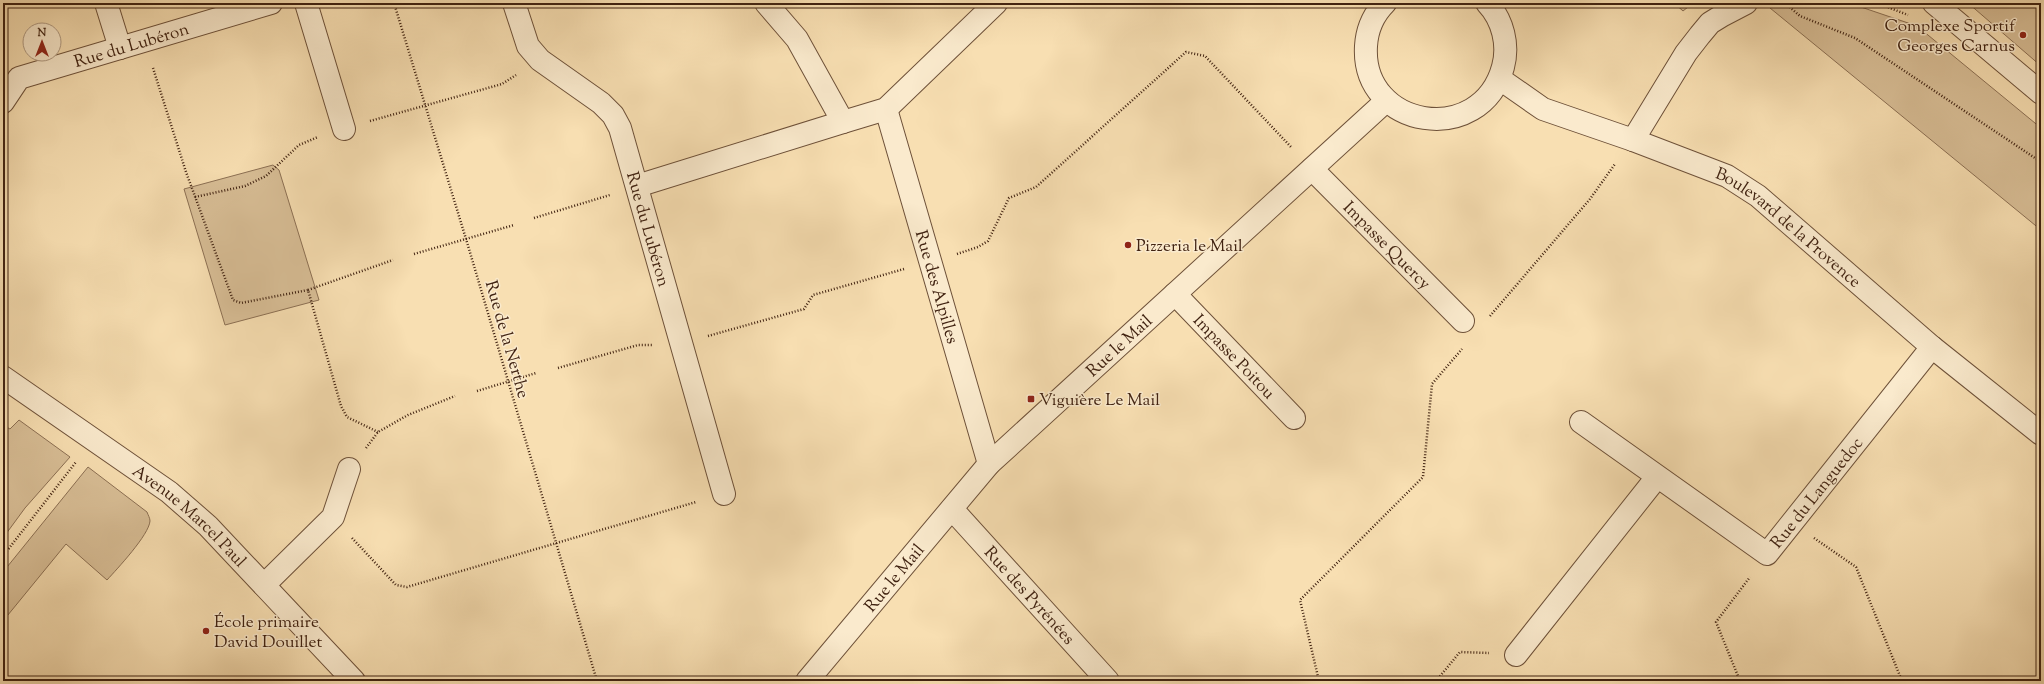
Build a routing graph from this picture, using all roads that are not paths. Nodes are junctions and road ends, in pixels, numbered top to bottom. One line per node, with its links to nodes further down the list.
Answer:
1 (106, 3): 11 (street)
2 (271, 3): 11 (street, Rue du Lubéron)
3 (306, 3): 18 (street)
4 (514, 3): 21 (street, Rue du Lubéron)
5 (766, 3): 17 (street)
6 (996, 3): 16 (street)
7 (1385, 3): 14 (street)
8 (1487, 3): 12 (street)
9 (1746, 3): 19 (street)
10 (1934, 3): 13 (street)
11 (120, 48): 15 (street, Rue du Lubéron)
12 (1500, 79): 14 (street); 19 (street, Boulevard de la Provence)
13 (2041, 93)
14 (1386, 101): 20 (street, Rue le Mail)
15 (3, 102)
16 (886, 109): 17 (street); 29 (street, Rue des Alpilles)
17 (843, 122): 21 (street)
18 (344, 129)
19 (1633, 140): 24 (street, Boulevard de la Provence)
20 (1312, 169): 22 (street, Rue le Mail); 23 (street, Impasse Quercy)
21 (637, 186): 32 (street, Rue du Lubéron)
22 (1175, 294): 26 (street, Impasse Poitou); 29 (street, Rue le Mail)
23 (1463, 321)
24 (1932, 347): 28 (street, Boulevard de la Provence); 31 (street, Rue du Languedoc)
25 (3, 377): 34 (street, Avenue Marcel Paul)
26 (1294, 418)
27 (1581, 422): 31 (street, Rue du Languedoc)
28 (2041, 434)
29 (989, 464): 33 (street, Rue le Mail)
30 (349, 469): 34 (street)
31 (1657, 477): 35 (street)
32 (724, 494)
33 (952, 509): 37 (street, Rue le Mail); 38 (street, Rue des Pyrénées)
34 (264, 585): 36 (street, Avenue Marcel Paul)
35 (1516, 655)
36 (354, 681)
37 (807, 681)
38 (1108, 681)

